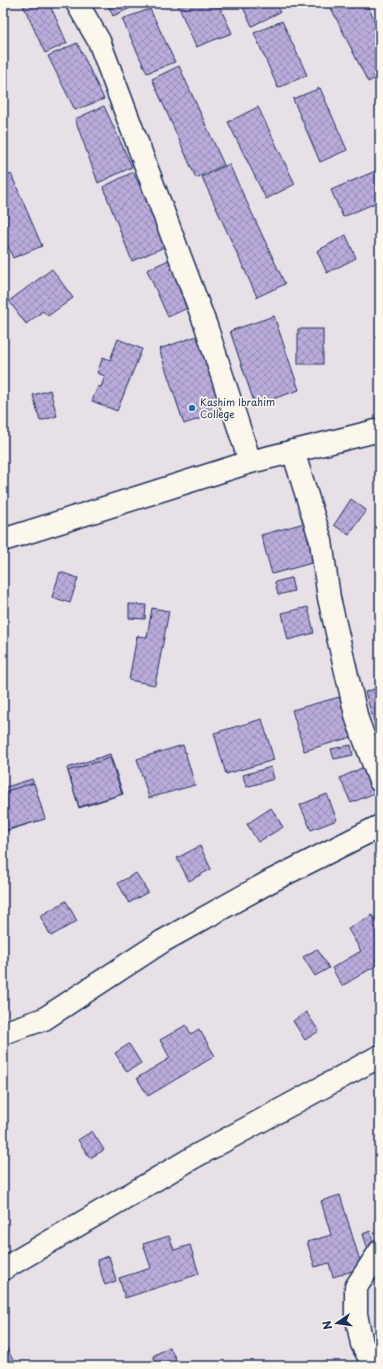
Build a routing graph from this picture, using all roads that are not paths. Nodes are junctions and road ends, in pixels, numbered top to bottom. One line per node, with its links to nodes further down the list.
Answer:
1 (77, 3): 4 (street)
2 (380, 430): 3 (street)
3 (293, 451): 4 (street); 6 (street)
4 (250, 462): 5 (street)
5 (3, 540)
6 (380, 781)
7 (380, 826): 8 (street)
8 (3, 1033)
9 (380, 1056): 11 (street)
10 (380, 1251): 12 (street)
11 (3, 1269)
12 (374, 1366)

